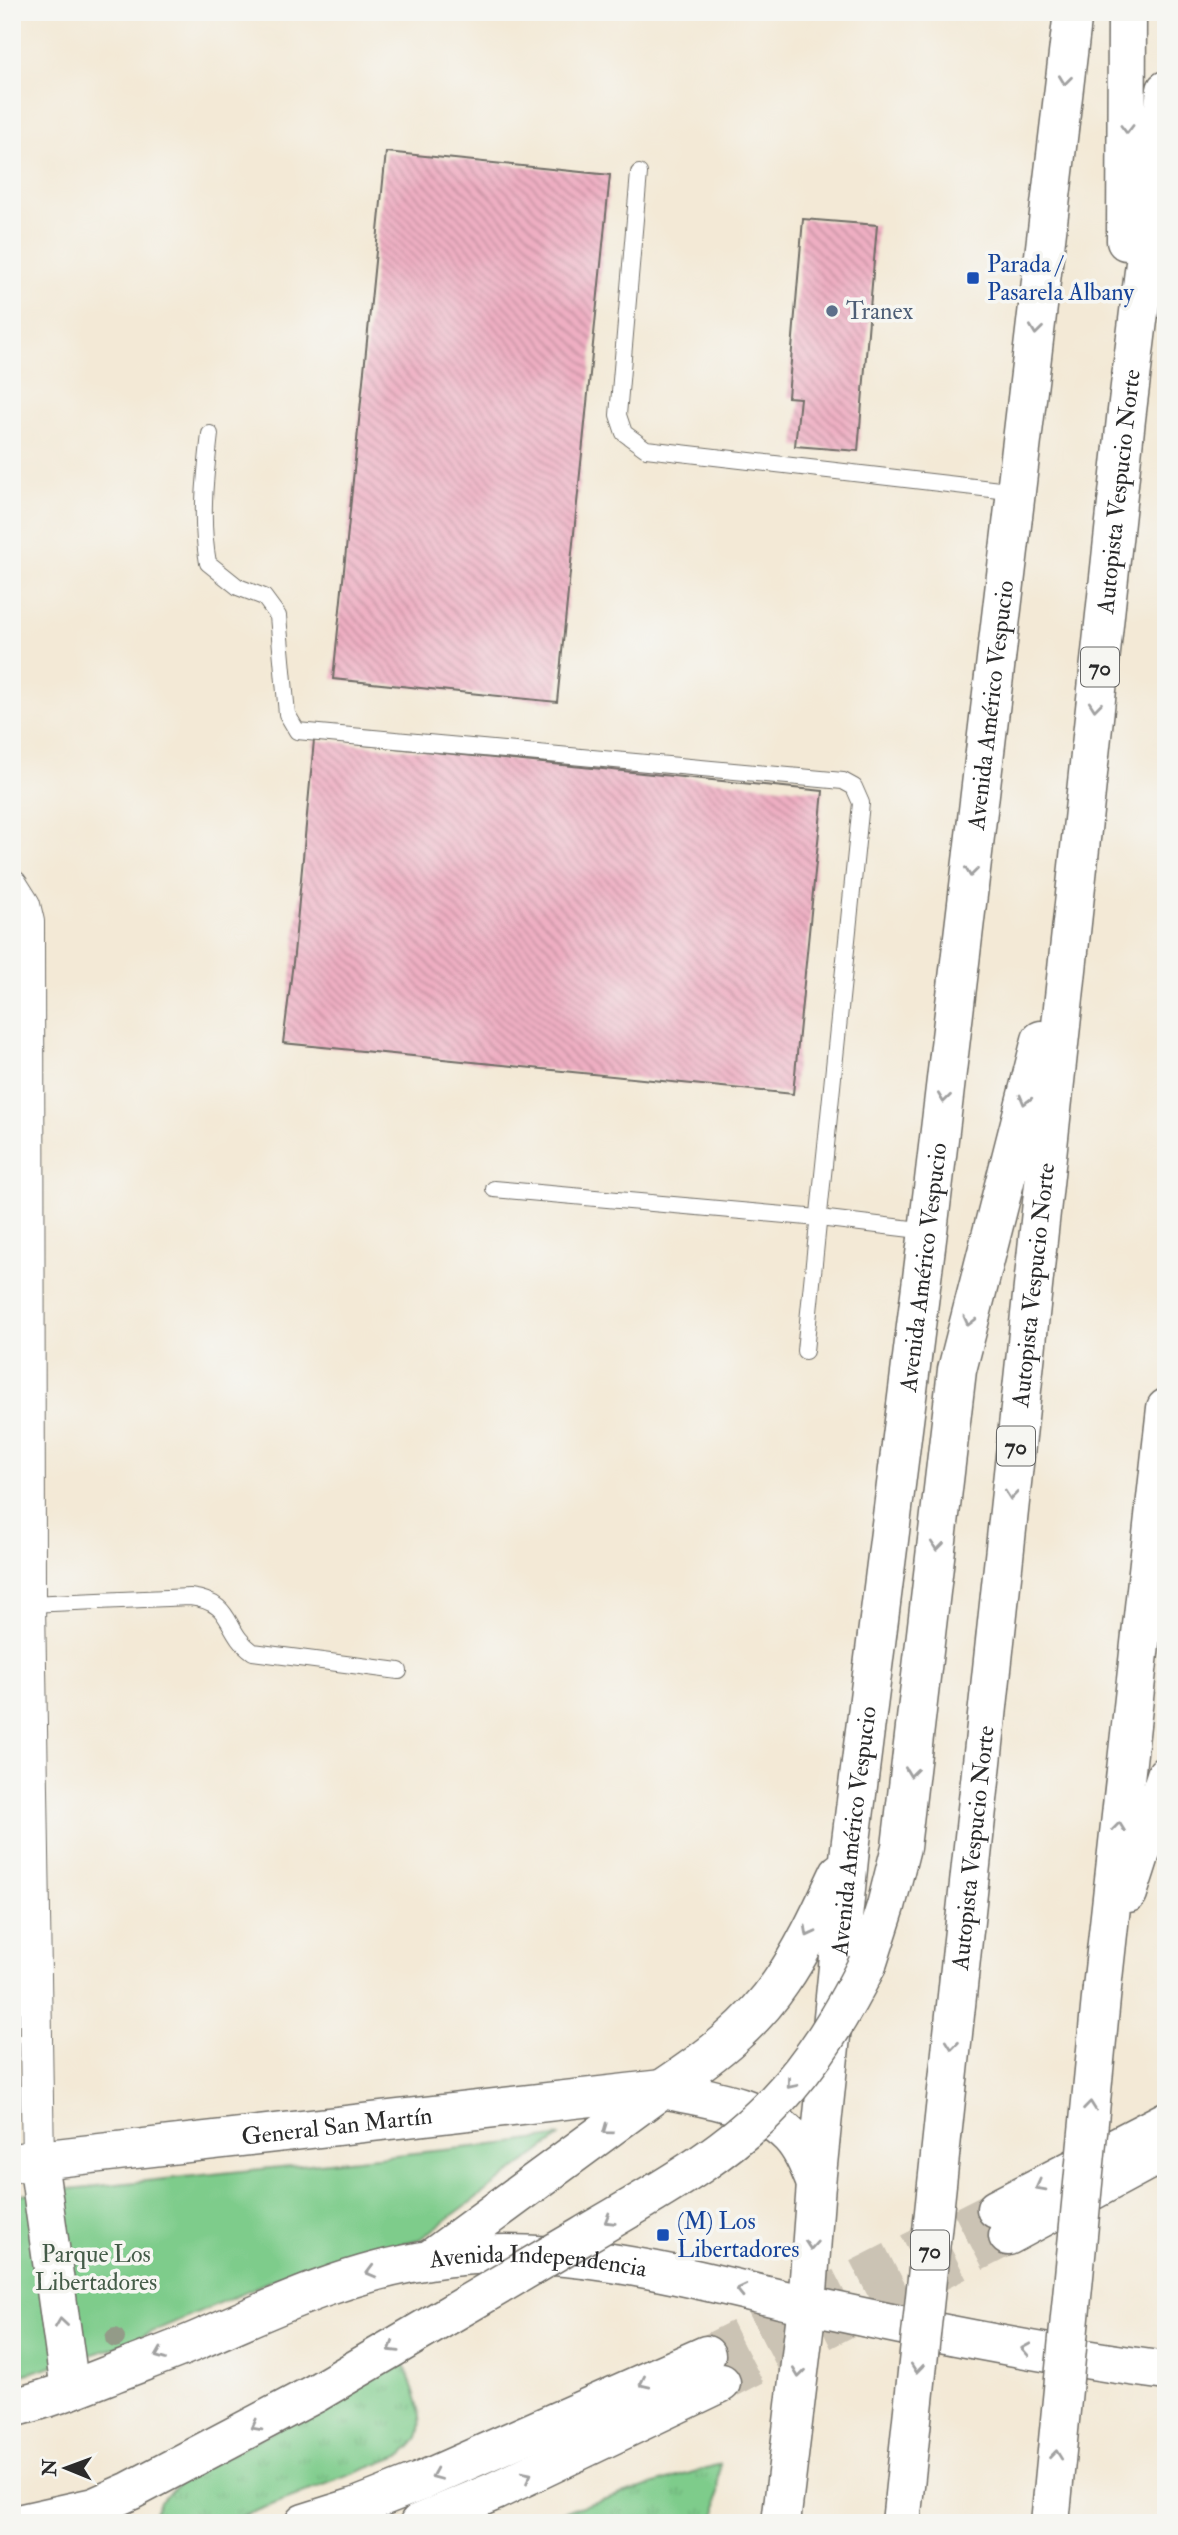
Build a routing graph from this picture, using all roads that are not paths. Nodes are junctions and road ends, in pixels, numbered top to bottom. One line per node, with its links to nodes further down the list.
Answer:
1 (1073, 12): 7 (main road, Avenida Américo Vespucio, one-way to 7)
2 (1127, 12): 5 (main road, one-way to 5)
3 (1166, 90): 5 (main road, Autopista Vespucio Norte / 70)
4 (639, 173): 7 (lane)
5 (1126, 419): 9 (main road, Autopista Vespucio Norte / 70, one-way to 9)
6 (210, 434): 11 (lane)
7 (1017, 492): 12 (main road, Avenida Américo Vespucio, one-way to 12)
8 (12, 886): 15 (street)
9 (1073, 916): 31 (main road, one-way to 31, bridge); 35 (main road, Autopista Vespucio Norte / 70, one-way to 35, bridge)
10 (494, 1189): 11 (lane)
11 (819, 1218): 12 (lane); 13 (lane)
12 (928, 1231): 18 (main road, Avenida Américo Vespucio)
13 (805, 1351)
14 (1166, 1408): 19 (main road, one-way to 14)
15 (29, 1604): 16 (lane); 23 (street)
16 (399, 1671)
17 (1166, 1775): 19 (main road)
18 (849, 1849): 20 (main road, General San Martín, one-way to 20); 24 (main road, Avenida Américo Vespucio)
19 (1103, 1978): 36 (main road, one-way to 19, bridge)
20 (662, 2089): 23 (main road, General San Martín); 24 (main road, General San Martín); 25 (main road, one-way to 25)
21 (1166, 2121): 22 (main road, one-way to 22)
22 (1166, 2151)
23 (25, 2162): 28 (main road, one-way to 23)
24 (816, 2184): 26 (main road, Avenida Américo Vespucio, one-way to 26)
25 (430, 2259): 26 (main road, Avenida Independencia, one-way to 25); 28 (main road, Avenida Independencia, one-way to 28)
26 (807, 2305): 27 (main road, Avenida Independencia, one-way to 26); 34 (main road, Avenida Américo Vespucio, one-way to 34)
27 (1153, 2369): 29 (main road)
28 (70, 2390): 30 (main road, Avenida Independencia)
29 (1166, 2403)
30 (12, 2408)
31 (22, 2523)
32 (304, 2523): 33 (main road, one-way to 32)
33 (419, 2523)
34 (781, 2523)
35 (901, 2523)
36 (1050, 2523)

